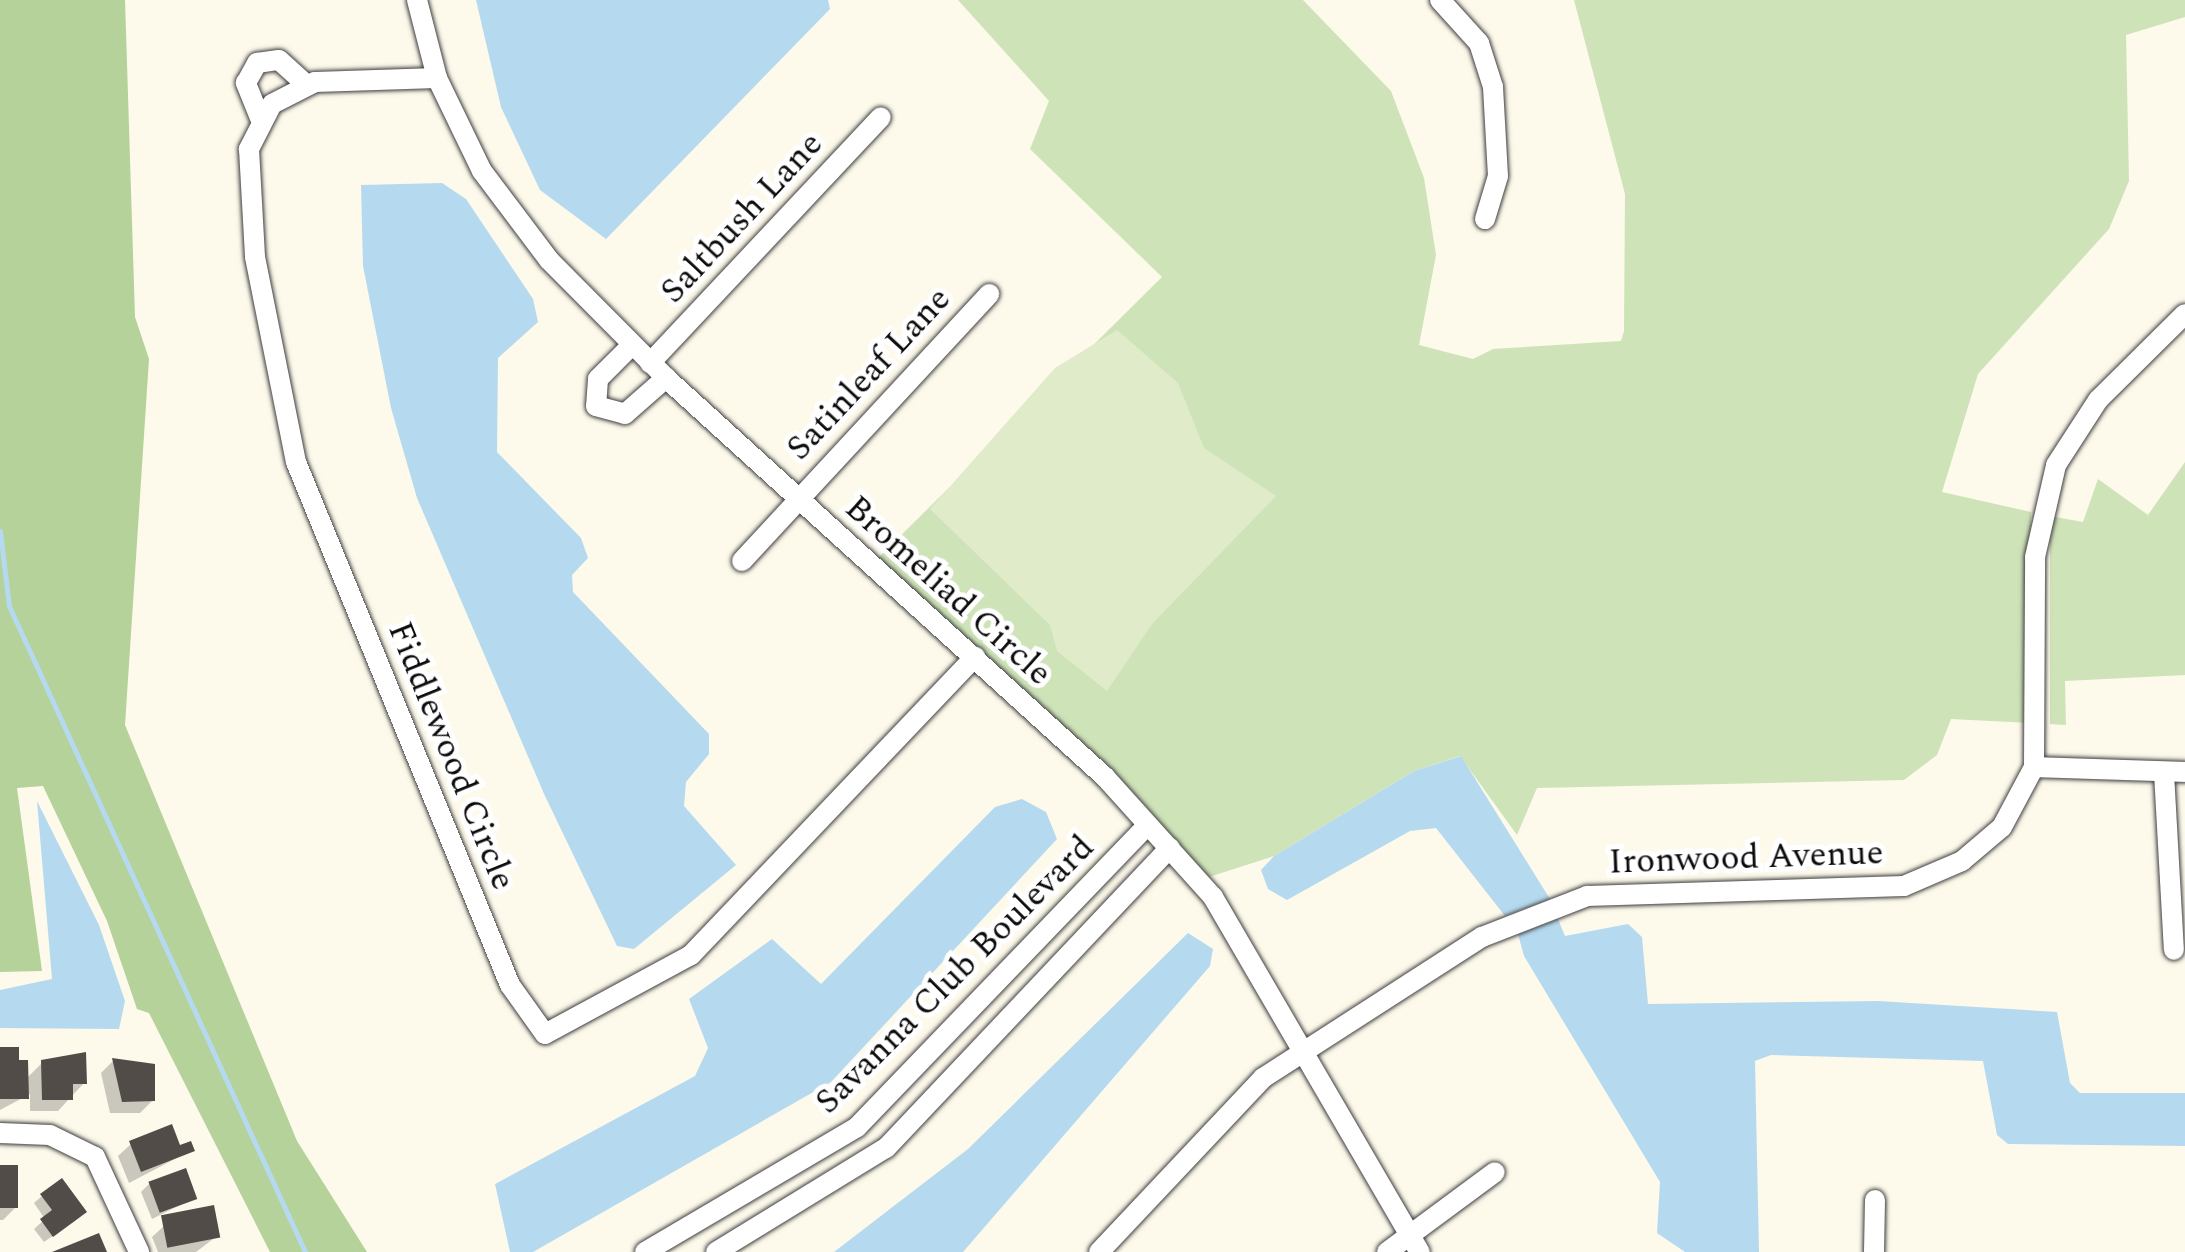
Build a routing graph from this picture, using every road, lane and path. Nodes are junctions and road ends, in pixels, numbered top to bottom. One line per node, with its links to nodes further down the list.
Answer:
1 (417, 0): 3 (street, Bromeliad Circle)
2 (1440, 0): 7 (street)
3 (437, 78): 4 (street); 10 (street, Bromeliad Circle)
4 (306, 84): 6 (street); 6 (street)
5 (880, 117): 11 (street, Saltbush Lane)
6 (260, 118): 15 (street, Fiddlewood Circle)
7 (1484, 219)
8 (989, 294): 13 (street, Satinleaf Lane)
9 (2185, 314): 16 (street, Ironwood Avenue)
10 (632, 345): 11 (street, Bromeliad Circle); 12 (street)
11 (650, 363): 12 (street, Bromeliad Circle)
12 (666, 378): 13 (street, Bromeliad Circle)
13 (796, 498): 14 (street, Satinleaf Lane); 15 (street, Bromeliad Circle)
14 (742, 561)
15 (975, 657): 18 (street, Bromeliad Circle)
16 (2034, 767): 17 (street); 21 (street, Ironwood Avenue)
17 (2175, 772): 20 (street)
18 (1148, 825): 19 (street, Bromeliad Circle); 27 (street, Savanna Club Boulevard)
19 (1170, 848): 21 (street, Bromeliad Circle); 28 (street, Savanna Club Boulevard)
20 (2174, 950)
21 (1300, 1048): 25 (street, Bromeliad Circle); 29 (street, Ironwood Avenue)
22 (0, 1133): 26 (street)
23 (1494, 1172): 25 (street)
24 (1875, 1200): 32 (street)
25 (1408, 1230): 30 (street); 31 (street, Bromeliad Circle)
26 (139, 1252)
27 (645, 1252)
28 (716, 1252)
29 (1099, 1252)
30 (1387, 1252)
31 (1420, 1252)
32 (1874, 1252)

